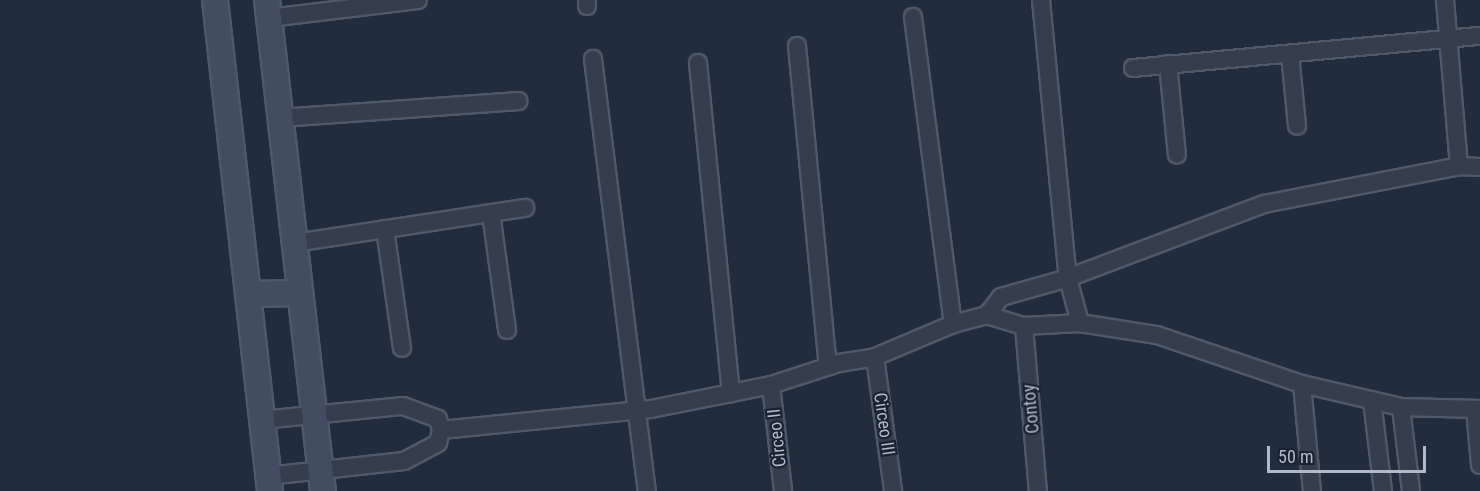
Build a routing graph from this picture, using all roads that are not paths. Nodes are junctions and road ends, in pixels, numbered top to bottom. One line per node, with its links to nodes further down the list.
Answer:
1 (215, 0): 27 (street)
2 (418, 0): 5 (street)
3 (1041, 0): 25 (street)
4 (1445, 0): 8 (street)
5 (268, 9): 16 (street)
6 (913, 17): 30 (street)
7 (1480, 36): 8 (street)
8 (1451, 41): 10 (street); 19 (street)
9 (797, 46): 35 (street)
10 (1290, 54): 13 (street); 17 (street)
11 (593, 59): 42 (street)
12 (698, 63): 38 (street)
13 (1168, 63): 14 (street); 18 (street)
14 (1133, 68)
15 (518, 101): 16 (street)
16 (281, 118): 24 (street)
17 (1297, 126)
18 (1177, 155)
19 (1459, 166): 20 (street); 25 (street)
20 (1480, 167)
21 (525, 208): 22 (street)
22 (491, 213): 23 (street); 32 (street)
23 (386, 229): 24 (street); 33 (street)
24 (294, 243): 26 (street)
25 (1068, 278): 28 (street); 29 (street)
26 (300, 293): 27 (street); 43 (street)
27 (248, 294): 44 (street)
28 (987, 315): 30 (street); 31 (street)
29 (1080, 323): 31 (street); 36 (street)
30 (953, 324): 34 (street)
31 (1024, 326): 52 (street, Contoy)
32 (507, 330)
33 (402, 348)
34 (875, 357): 35 (street); 51 (street, Circeo III)
35 (828, 366): 37 (street)
36 (1302, 384): 39 (street); 53 (street)
37 (771, 385): 38 (street); 50 (street, Circeo II)
38 (730, 393): 42 (street)
39 (1372, 400): 40 (street); 54 (street)
40 (1401, 407): 41 (street); 55 (street)
41 (1477, 409): 46 (street)
42 (636, 411): 45 (street); 49 (street)
43 (314, 415): 44 (street); 45 (street); 47 (street)
44 (262, 420): 48 (street)
45 (441, 430): 47 (street)
46 (1480, 465)
47 (322, 480): 48 (street)
48 (269, 483)
49 (647, 491)
50 (783, 491)
51 (893, 491)
52 (1038, 491)
53 (1312, 491)
54 (1383, 491)
55 (1411, 491)

